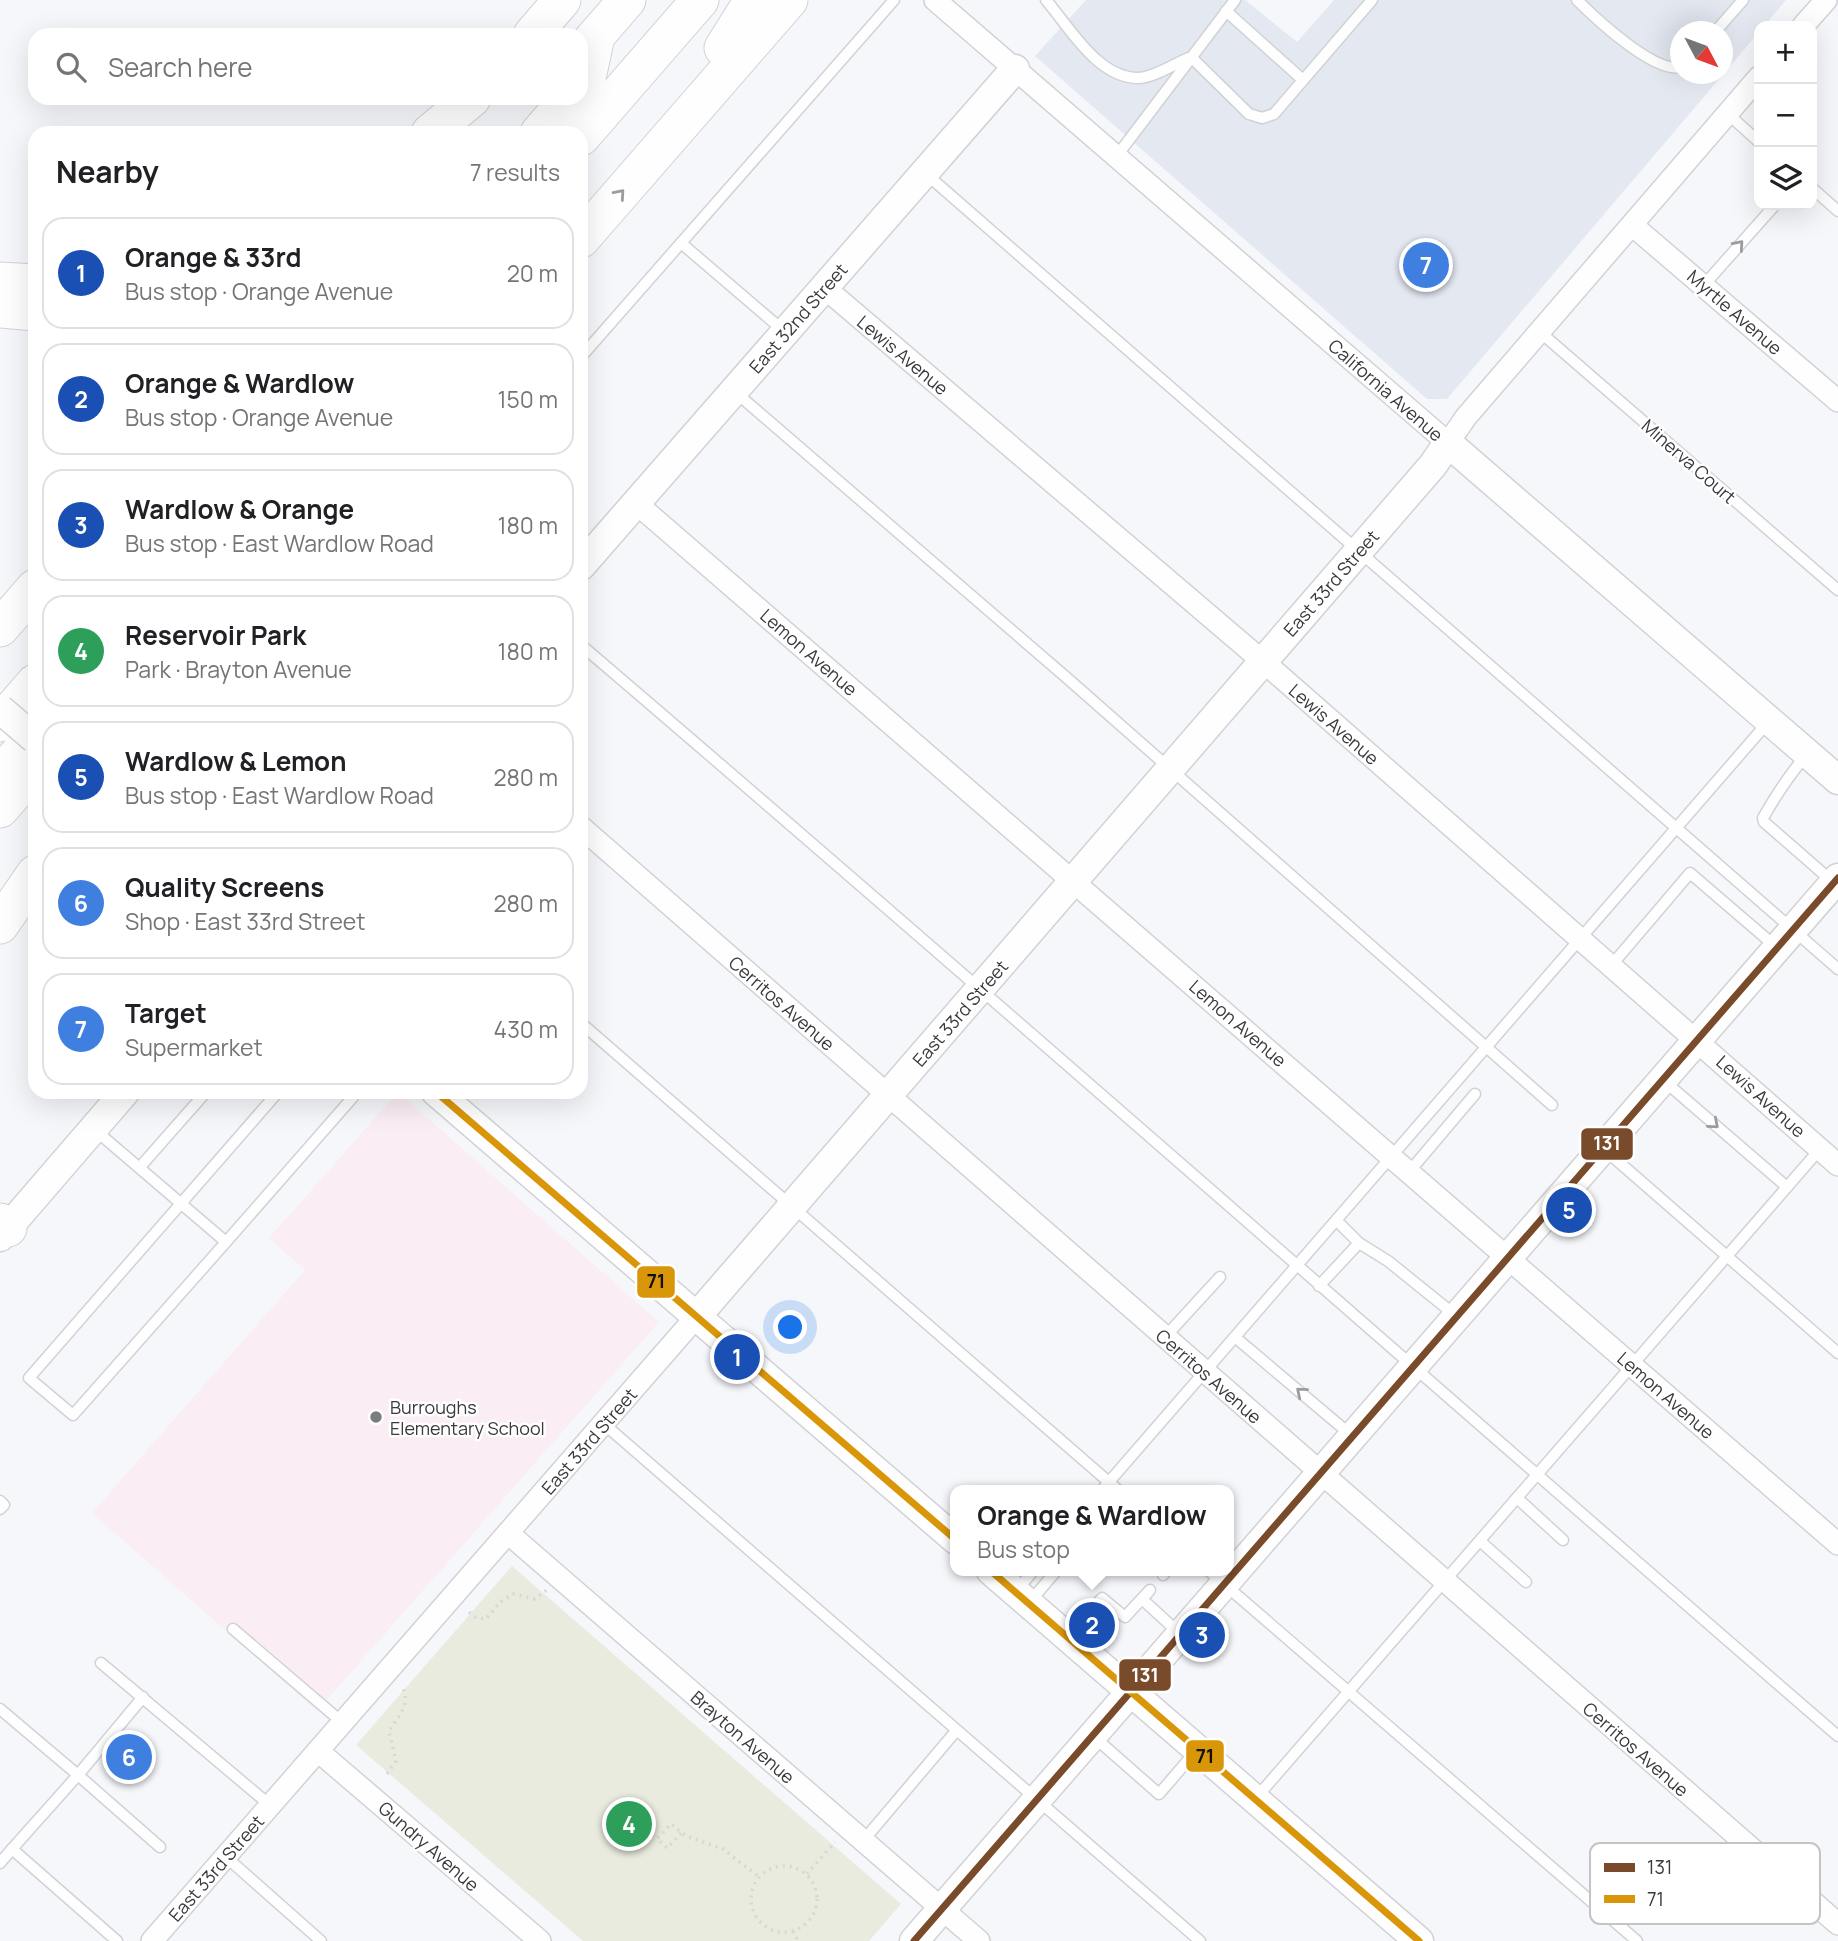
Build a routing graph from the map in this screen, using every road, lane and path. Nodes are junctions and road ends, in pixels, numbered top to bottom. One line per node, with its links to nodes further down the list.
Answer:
1 (562, 0): 18 (highway)
2 (627, 0): 19 (highway)
3 (673, 0): 25 (highway)
4 (700, 0): 37 (highway)
5 (753, 0): 39 (highway)
6 (789, 0): 39 (highway)
7 (894, 0): 47 (lane)
8 (935, 0): 22 (street, California Avenue)
9 (1046, 0): 20 (lane)
10 (1235, 0): 15 (lane)
11 (1372, 0): 23 (lane)
12 (1577, 0): 21 (lane)
13 (1743, 0): 16 (lane)
14 (1829, 7): 17 (street)
15 (1226, 11): 20 (lane); 23 (lane)
16 (1725, 21)
17 (1810, 21)
18 (538, 28)
19 (588, 45)
20 (1191, 57): 23 (lane); 40 (lane)
21 (1670, 68)
22 (1015, 69): 40 (street, California Avenue); 41 (street, East 32nd Street)
23 (1303, 80)
24 (1754, 84): 31 (street, East 33rd Street)
25 (588, 98)
26 (464, 105): 32 (highway)
27 (474, 105): 33 (highway)
28 (536, 105): 34 (highway)
29 (563, 105): 35 (highway)
30 (582, 105): 36 (highway)
31 (1728, 114): 38 (lane); 45 (street, East 33rd Street)
32 (438, 126)
33 (458, 126)
34 (518, 126)
35 (545, 126)
36 (564, 126)
37 (588, 129)
38 (1754, 137)
39 (659, 149): 46 (highway, one-way to 39)
40 (1116, 158): 59 (street, California Avenue)
41 (925, 173): 51 (street, East 32nd Street); 61 (lane)
42 (1817, 192): 44 (lane)
43 (1771, 210): 50 (lane, one-way to 43)
44 (1838, 211)
45 (1632, 225): 50 (street, Myrtle Avenue); 55 (street, East 33rd Street)
46 (588, 231)
47 (681, 243): 54 (lane); 56 (lane)
48 (0, 281): 49 (highway)
49 (28, 283)
50 (1704, 285): 58 (street, Myrtle Avenue)
51 (825, 288): 54 (street, East 32nd Street); 67 (street, Lewis Avenue)
52 (0, 309): 53 (highway)
53 (28, 311)
54 (785, 332): 57 (street, East 32nd Street)
55 (1540, 332): 59 (street, East 33rd Street); 63 (lane, Minerva Court)
56 (588, 349)
57 (734, 391): 60 (street, East 32nd Street); 77 (lane)
58 (1838, 401)
59 (1447, 443): 61 (street, East 33rd Street); 71 (street, California Avenue)
60 (636, 503): 62 (street, East 32nd Street); 87 (street, Lemon Avenue)
61 (1359, 552): 67 (street, East 33rd Street); 83 (lane)
62 (588, 558)
63 (1838, 590)
64 (28, 596): 65 (highway)
65 (0, 628)
66 (588, 651): 94 (lane)
67 (1261, 662): 77 (street, East 33rd Street); 91 (street, Lewis Avenue)
68 (28, 691): 72 (highway)
69 (0, 709): 73 (street, bridge)
70 (28, 721): 75 (highway)
71 (1769, 721): 76 (street, California Avenue); 83 (lane)
72 (0, 723)
73 (28, 731)
74 (28, 745): 78 (highway)
75 (0, 754)
76 (1807, 754): 79 (street, California Avenue); 86 (lane)
77 (1169, 771): 87 (street, East 33rd Street); 97 (lane)
78 (0, 775)
79 (1837, 776)
80 (28, 777): 82 (highway)
81 (28, 804): 84 (highway)
82 (0, 809)
83 (1675, 828): 90 (lane); 91 (lane)
84 (0, 830)
85 (588, 833): 100 (street, Cerritos Avenue)
86 (1836, 880): 90 (street)
87 (1073, 881): 94 (street, East 33rd Street); 110 (street, Lemon Avenue)
88 (28, 884): 89 (highway)
89 (0, 925)
90 (1785, 939): 92 (lane); 93 (lane); 96 (street)
91 (1578, 940): 92 (street, Lewis Avenue); 97 (lane)
92 (1610, 967): 96 (street, Lewis Avenue)
93 (1838, 969)
94 (982, 987): 100 (street, East 33rd Street); 123 (lane)
95 (588, 1029): 116 (lane)
96 (1697, 1039): 98 (street); 109 (street, Lewis Avenue)
97 (1486, 1048): 106 (lane); 110 (lane)
98 (1663, 1080): 108 (street); 114 (lane, one-way to 114)
99 (1475, 1094): 113 (lane)
100 (888, 1096): 116 (street, East 33rd Street); 128 (street, Cerritos Avenue)
101 (119, 1099): 107 (street)
102 (200, 1099): 112 (lane)
103 (272, 1099): 115 (lane)
104 (351, 1099): 119 (lane)
105 (444, 1099): 126 (street)
106 (1552, 1105)
107 (93, 1129): 112 (lane); 118 (street)
108 (1603, 1149): 121 (lane); 122 (street)
109 (1820, 1149): 111 (street, Lewis Avenue); 114 (lane)
110 (1392, 1157): 113 (street, Lemon Avenue); 117 (lane)
111 (1838, 1165)
112 (140, 1167): 115 (lane)
113 (1409, 1172): 122 (street, Lemon Avenue)
114 (1787, 1187): 121 (lane)
115 (182, 1203): 119 (lane); 119 (lane)
116 (793, 1204): 126 (street, East 33rd Street); 138 (lane)
117 (1337, 1221): 120 (lane); 123 (lane)
118 (3, 1229)
119 (226, 1242)
120 (1359, 1243): 125 (lane); 127 (lane)
121 (1727, 1256): 130 (lane); 131 (lane)
122 (1508, 1257): 127 (street); 131 (street, Lemon Avenue)
123 (1297, 1267): 125 (lane); 129 (lane)
124 (1220, 1277): 128 (lane)
125 (1319, 1286): 132 (lane)
126 (697, 1316): 134 (street, East 33rd Street); 144 (street)
127 (1457, 1317): 132 (street)
128 (1165, 1338): 133 (street, Cerritos Avenue)
129 (1236, 1338): 133 (lane); 135 (lane, one-way to 129)
130 (1838, 1353)
131 (1630, 1365): 137 (lane); 147 (street, Lemon Avenue)
132 (1413, 1367): 135 (street); 137 (lane)
133 (1205, 1373): 136 (street, Cerritos Avenue); 139 (lane)
134 (604, 1424): 143 (street, East 33rd Street); 170 (lane)
135 (1353, 1436): 136 (street)
136 (1321, 1474): 148 (street); 153 (street, Cerritos Avenue)
137 (1536, 1475): 140 (lane); 171 (lane)
138 (1107, 1485)
139 (1112, 1485)
140 (1517, 1497): 145 (lane); 146 (lane)
141 (0, 1501): 142 (lane)
142 (0, 1509)
143 (509, 1533): 169 (street, East 33rd Street); 181 (street, Brayton Avenue)
144 (950, 1535)
145 (1563, 1540)
146 (1480, 1541): 153 (lane); 154 (lane)
147 (1838, 1544)
148 (1234, 1560)
149 (996, 1576): 157 (street)
150 (1031, 1576): 157 (lane)
151 (1050, 1576): 157 (lane)
152 (1217, 1577): 161 (street); 166 (lane)
153 (1445, 1582): 166 (lane); 183 (street, Cerritos Avenue)
154 (1526, 1582)
155 (547, 1590): 159 (path)
156 (1150, 1590): 158 (lane)
157 (1022, 1598): 162 (street)
158 (1142, 1599): 161 (lane); 162 (lane)
159 (469, 1612)
160 (233, 1629): 169 (lane)
161 (1181, 1635): 165 (street)
162 (1067, 1637): 165 (street)
163 (101, 1663): 167 (lane)
164 (402, 1689): 175 (path)
165 (1131, 1691): 172 (street); 173 (street)
166 (1349, 1692): 177 (lane); 190 (lane)
167 (143, 1698): 176 (lane); 179 (lane)
168 (0, 1709): 176 (lane)
169 (343, 1723): 174 (street, East 33rd Street)
170 (956, 1731): 178 (lane); 181 (lane)
171 (1838, 1736)
172 (1093, 1737): 173 (lane); 178 (street)
173 (1198, 1749): 177 (street)
174 (318, 1751): 179 (street, East 33rd Street); 199 (street, Gundry Avenue)
175 (387, 1774)
176 (78, 1775): 184 (lane); 185 (lane)
177 (1256, 1798): 204 (street)
178 (1037, 1800): 192 (street); 203 (lane)
179 (271, 1806): 186 (street, East 33rd Street)
180 (681, 1833): 180 (path); 189 (path)
181 (863, 1841): 192 (street, Brayton Avenue)
182 (835, 1842): 188 (path)
183 (1745, 1843)
184 (160, 1847)
185 (12, 1849): 187 (lane); 196 (lane)
186 (226, 1857): 197 (street, East 33rd Street); 198 (lane)
187 (0, 1863)
188 (807, 1874): 189 (path); 195 (path)
189 (759, 1877): 195 (path)
190 (1590, 1900)
191 (1820, 1908): 194 (street, Cerritos Avenue)
192 (942, 1909): 201 (street); 202 (street, Brayton Avenue)
193 (1617, 1924): 205 (lane)
194 (1838, 1924)
195 (793, 1931): 200 (path)
196 (117, 1941)
197 (152, 1941)
198 (321, 1941)
199 (540, 1941)
200 (799, 1941)
201 (914, 1941)
202 (979, 1941)
203 (1200, 1941)
204 (1419, 1941)
205 (1637, 1941)

